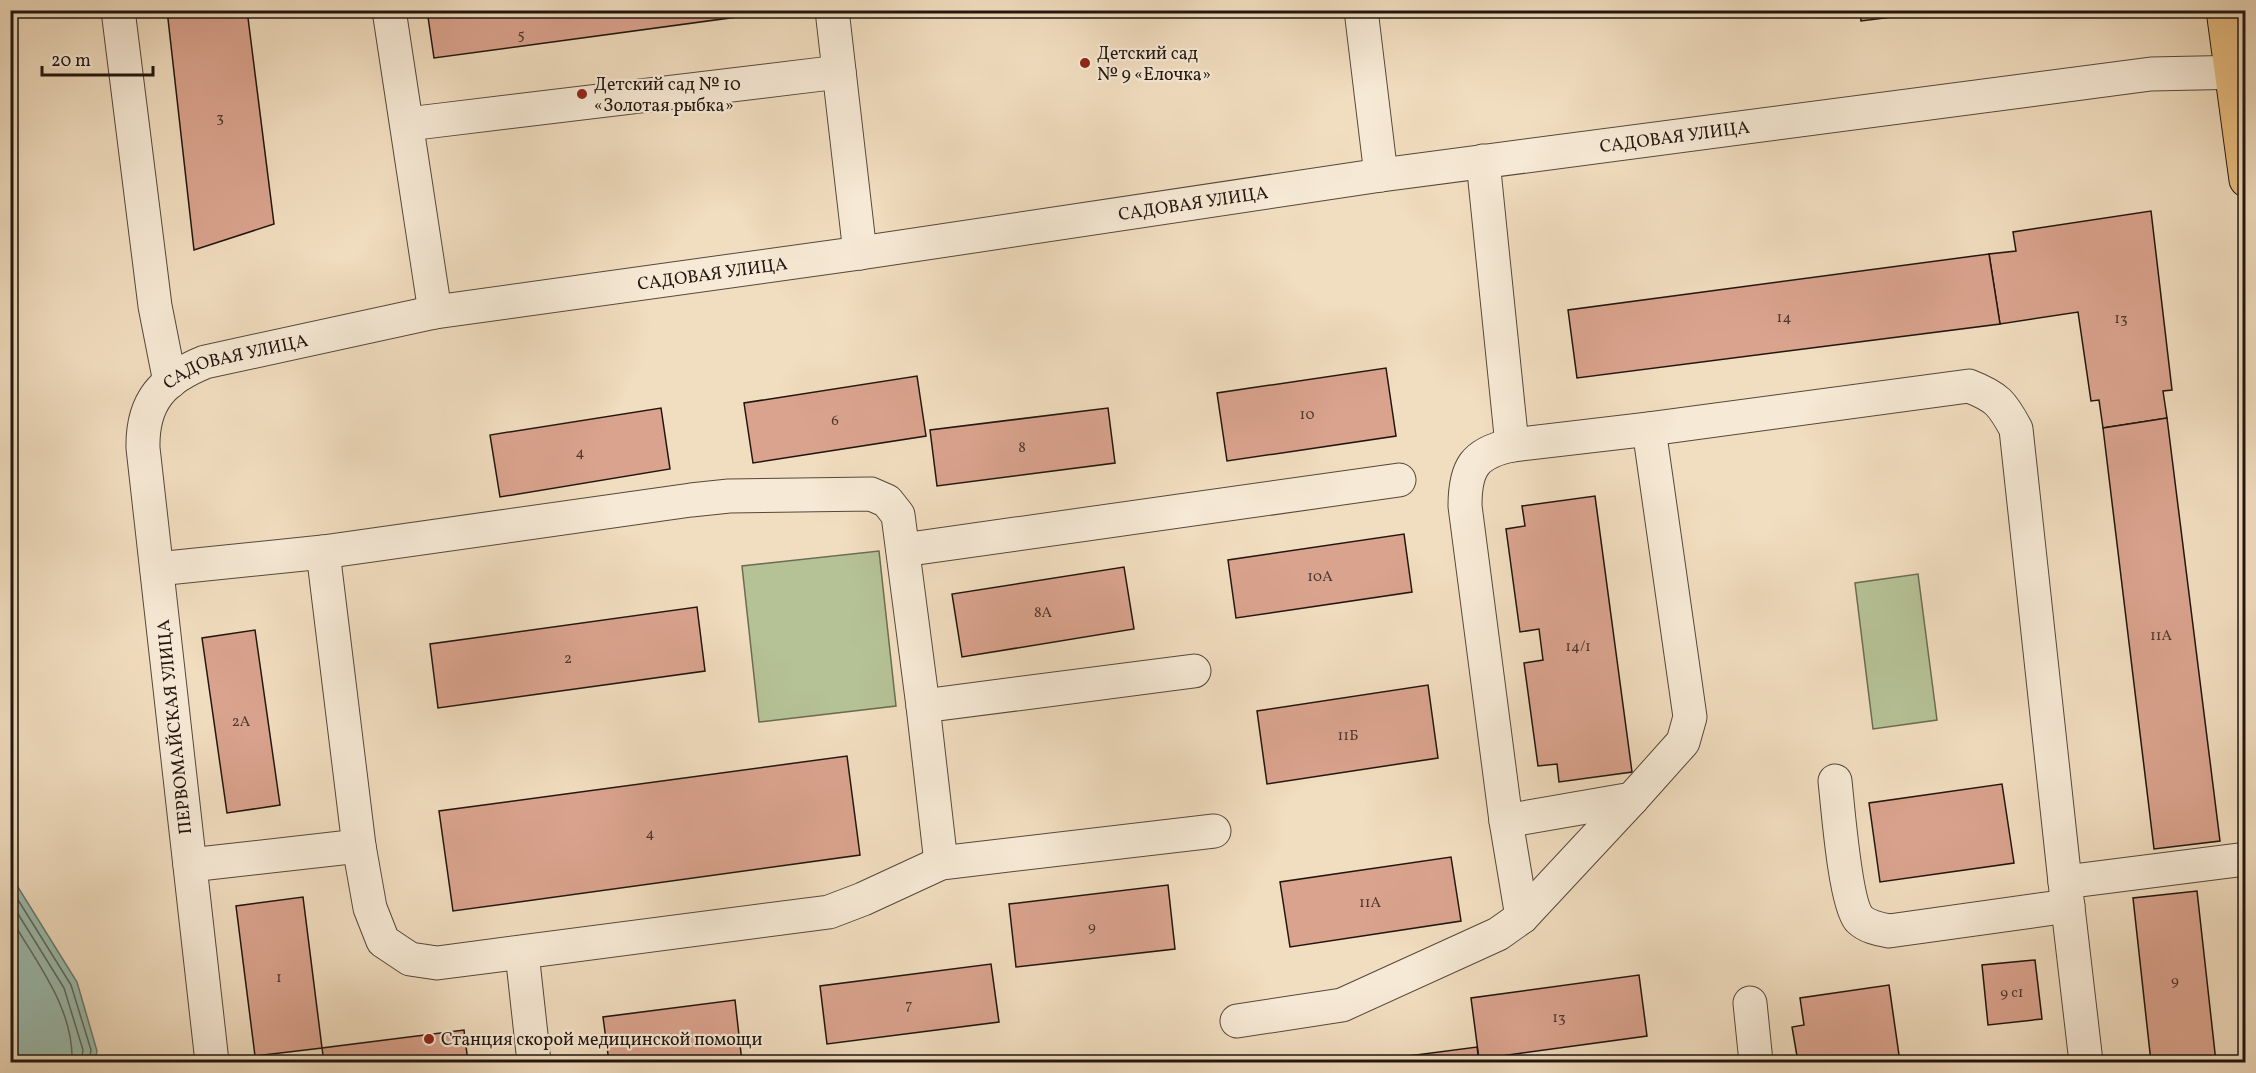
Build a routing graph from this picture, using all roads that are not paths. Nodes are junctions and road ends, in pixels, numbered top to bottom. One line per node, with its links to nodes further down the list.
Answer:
1 (118, 10): 14 (street)
2 (389, 10): 8 (street)
3 (832, 10): 6 (street)
4 (1361, 10): 10 (street)
5 (2223, 10): 7 (main road)
6 (839, 72): 8 (street); 12 (street)
7 (2238, 72): 9 (street, САДОВАЯ УЛИЦА); 11 (main road)
8 (408, 124): 13 (street)
9 (1483, 161): 10 (street, САДОВАЯ УЛИЦА); 16 (street)
10 (1381, 175): 12 (street, САДОВАЯ УЛИЦА)
11 (2246, 180)
12 (860, 253): 13 (street, САДОВАЯ УЛИЦА)
13 (435, 312): 14 (street, САДОВАЯ УЛИЦА)
14 (163, 389): 20 (street, ПЕРВОМАЙСКАЯ УЛИЦА)
15 (1649, 429): 16 (street); 24 (street); 31 (street)
16 (1512, 445): 25 (street)
17 (1399, 480): 18 (street)
18 (903, 550): 19 (street); 22 (street)
19 (324, 552): 20 (street); 27 (street)
20 (157, 569): 30 (street, ПЕРВОМАЙСКАЯ УЛИЦА)
21 (1194, 671): 22 (street)
22 (923, 706): 29 (street)
23 (1835, 781): 31 (street)
24 (1632, 799): 25 (street); 32 (street)
25 (1506, 821): 32 (street)
26 (1214, 831): 29 (street)
27 (359, 846): 30 (street); 33 (street)
28 (2246, 859): 31 (street)
29 (941, 863): 33 (street)
30 (190, 865): 36 (street, ПЕРВОМАЙСКАЯ УЛИЦА)
31 (2067, 894): 39 (street)
32 (1522, 917): 35 (street)
33 (522, 953): 37 (street)
34 (1750, 1003): 38 (street)
35 (1237, 1021)
36 (212, 1062)
37 (534, 1062)
38 (1756, 1062)
39 (2086, 1062)

